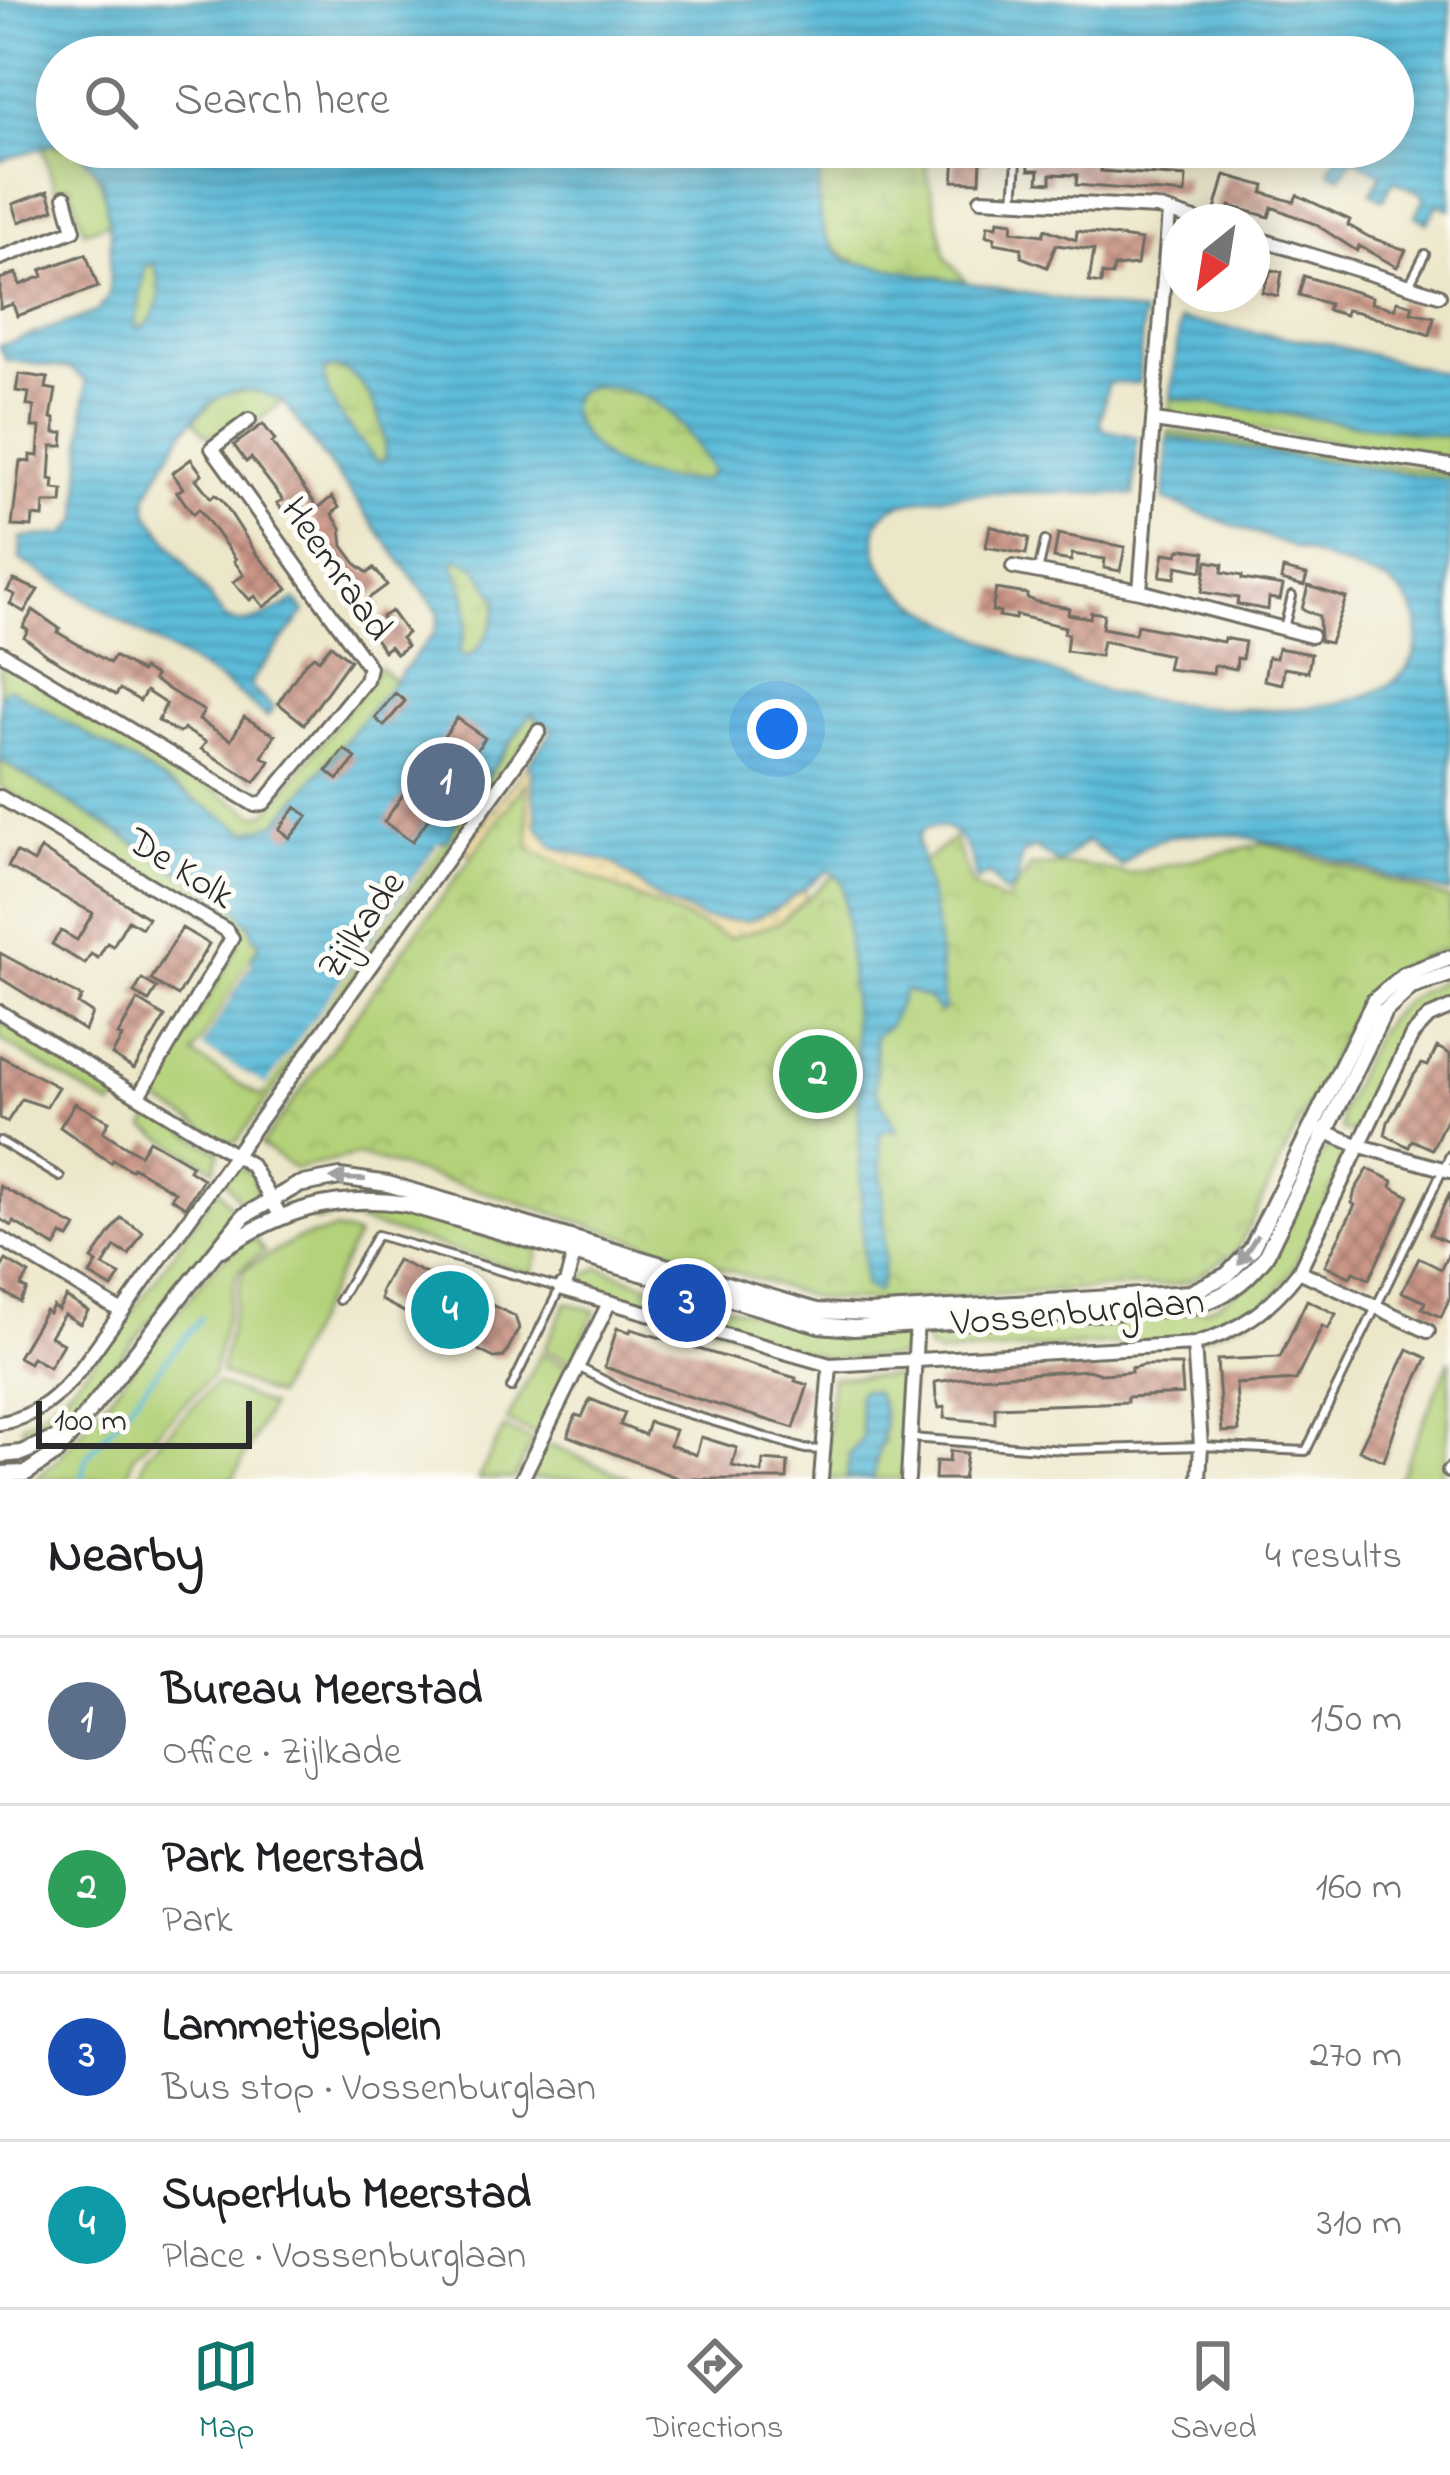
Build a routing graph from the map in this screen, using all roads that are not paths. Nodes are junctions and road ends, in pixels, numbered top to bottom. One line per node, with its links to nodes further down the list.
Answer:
1 (1016, 168): 4 (lane)
2 (65, 197): 8 (street)
3 (980, 199): 4 (street)
4 (1014, 200): 5 (street)
5 (1162, 211)
6 (1270, 243): 9 (street)
7 (1425, 254): 9 (lane)
8 (0, 258)
9 (1408, 286): 10 (street)
10 (1439, 296)
11 (1162, 312): 13 (street)
12 (249, 420): 22 (street, Heemraad)
13 (1155, 421): 14 (street); 18 (street)
14 (1450, 466)
15 (1045, 541): 17 (lane)
16 (1013, 567): 17 (street)
17 (1038, 572): 18 (street)
18 (1140, 591): 20 (street)
19 (1292, 596): 20 (lane)
20 (1284, 628): 21 (street)
21 (1311, 636)
22 (0, 652)
23 (539, 731): 33 (street, Zijlkade)
24 (0, 797): 29 (street, De Kolk)
25 (1450, 958): 30 (street, Vossenburglaan)
26 (1450, 974): 30 (street, Vossenburglaan)
27 (1450, 1008): 32 (street, Vossenburglaan)
28 (0, 1012): 29 (street)
29 (139, 1096): 33 (street)
30 (1319, 1129): 32 (street); 47 (street, Vossenburglaan)
31 (0, 1141): 35 (lane)
32 (1357, 1145): 34 (street); 41 (street, Vossenburglaan)
33 (235, 1154): 36 (street); 46 (street)
34 (1448, 1165): 45 (lane)
35 (60, 1177)
36 (268, 1190): 37 (street); 39 (street, Vossenburglaan, one-way to 36); 40 (street, Vossenburglaan)
37 (280, 1215): 39 (street, Vossenburglaan); 40 (street, Vossenburglaan)
38 (0, 1238): 46 (street)
39 (576, 1247): 42 (street); 47 (street, Vossenburglaan)
40 (213, 1255): 55 (street, Vossenburglaan)
41 (1299, 1271): 45 (street); 49 (street, Vossenburglaan)
42 (560, 1288): 43 (lane, Vossenburglaan); 44 (street, Vossenburglaan); 53 (lane)
43 (339, 1300)
44 (609, 1303): 51 (street, Vossenburglaan); 52 (street)
45 (1377, 1307): 48 (street); 57 (lane)
46 (122, 1312): 54 (street)
47 (917, 1317): 50 (street, Vossenburglaan)
48 (1427, 1331)
49 (1195, 1344): 50 (street, Vossenburglaan); 57 (street)
50 (916, 1361): 51 (street, Vossenburglaan); 56 (street)
51 (830, 1366): 58 (street)
52 (578, 1367): 58 (lane); 61 (street)
53 (511, 1388)
54 (0, 1424)
55 (68, 1434): 59 (street); 60 (street, Vossenburglaan)
56 (912, 1438): 57 (lane); 63 (street)
57 (1201, 1446): 64 (street)
58 (823, 1450): 62 (street)
59 (0, 1455)
60 (0, 1474)
61 (522, 1479)
62 (821, 1479)
63 (908, 1479)
64 (1199, 1479)

